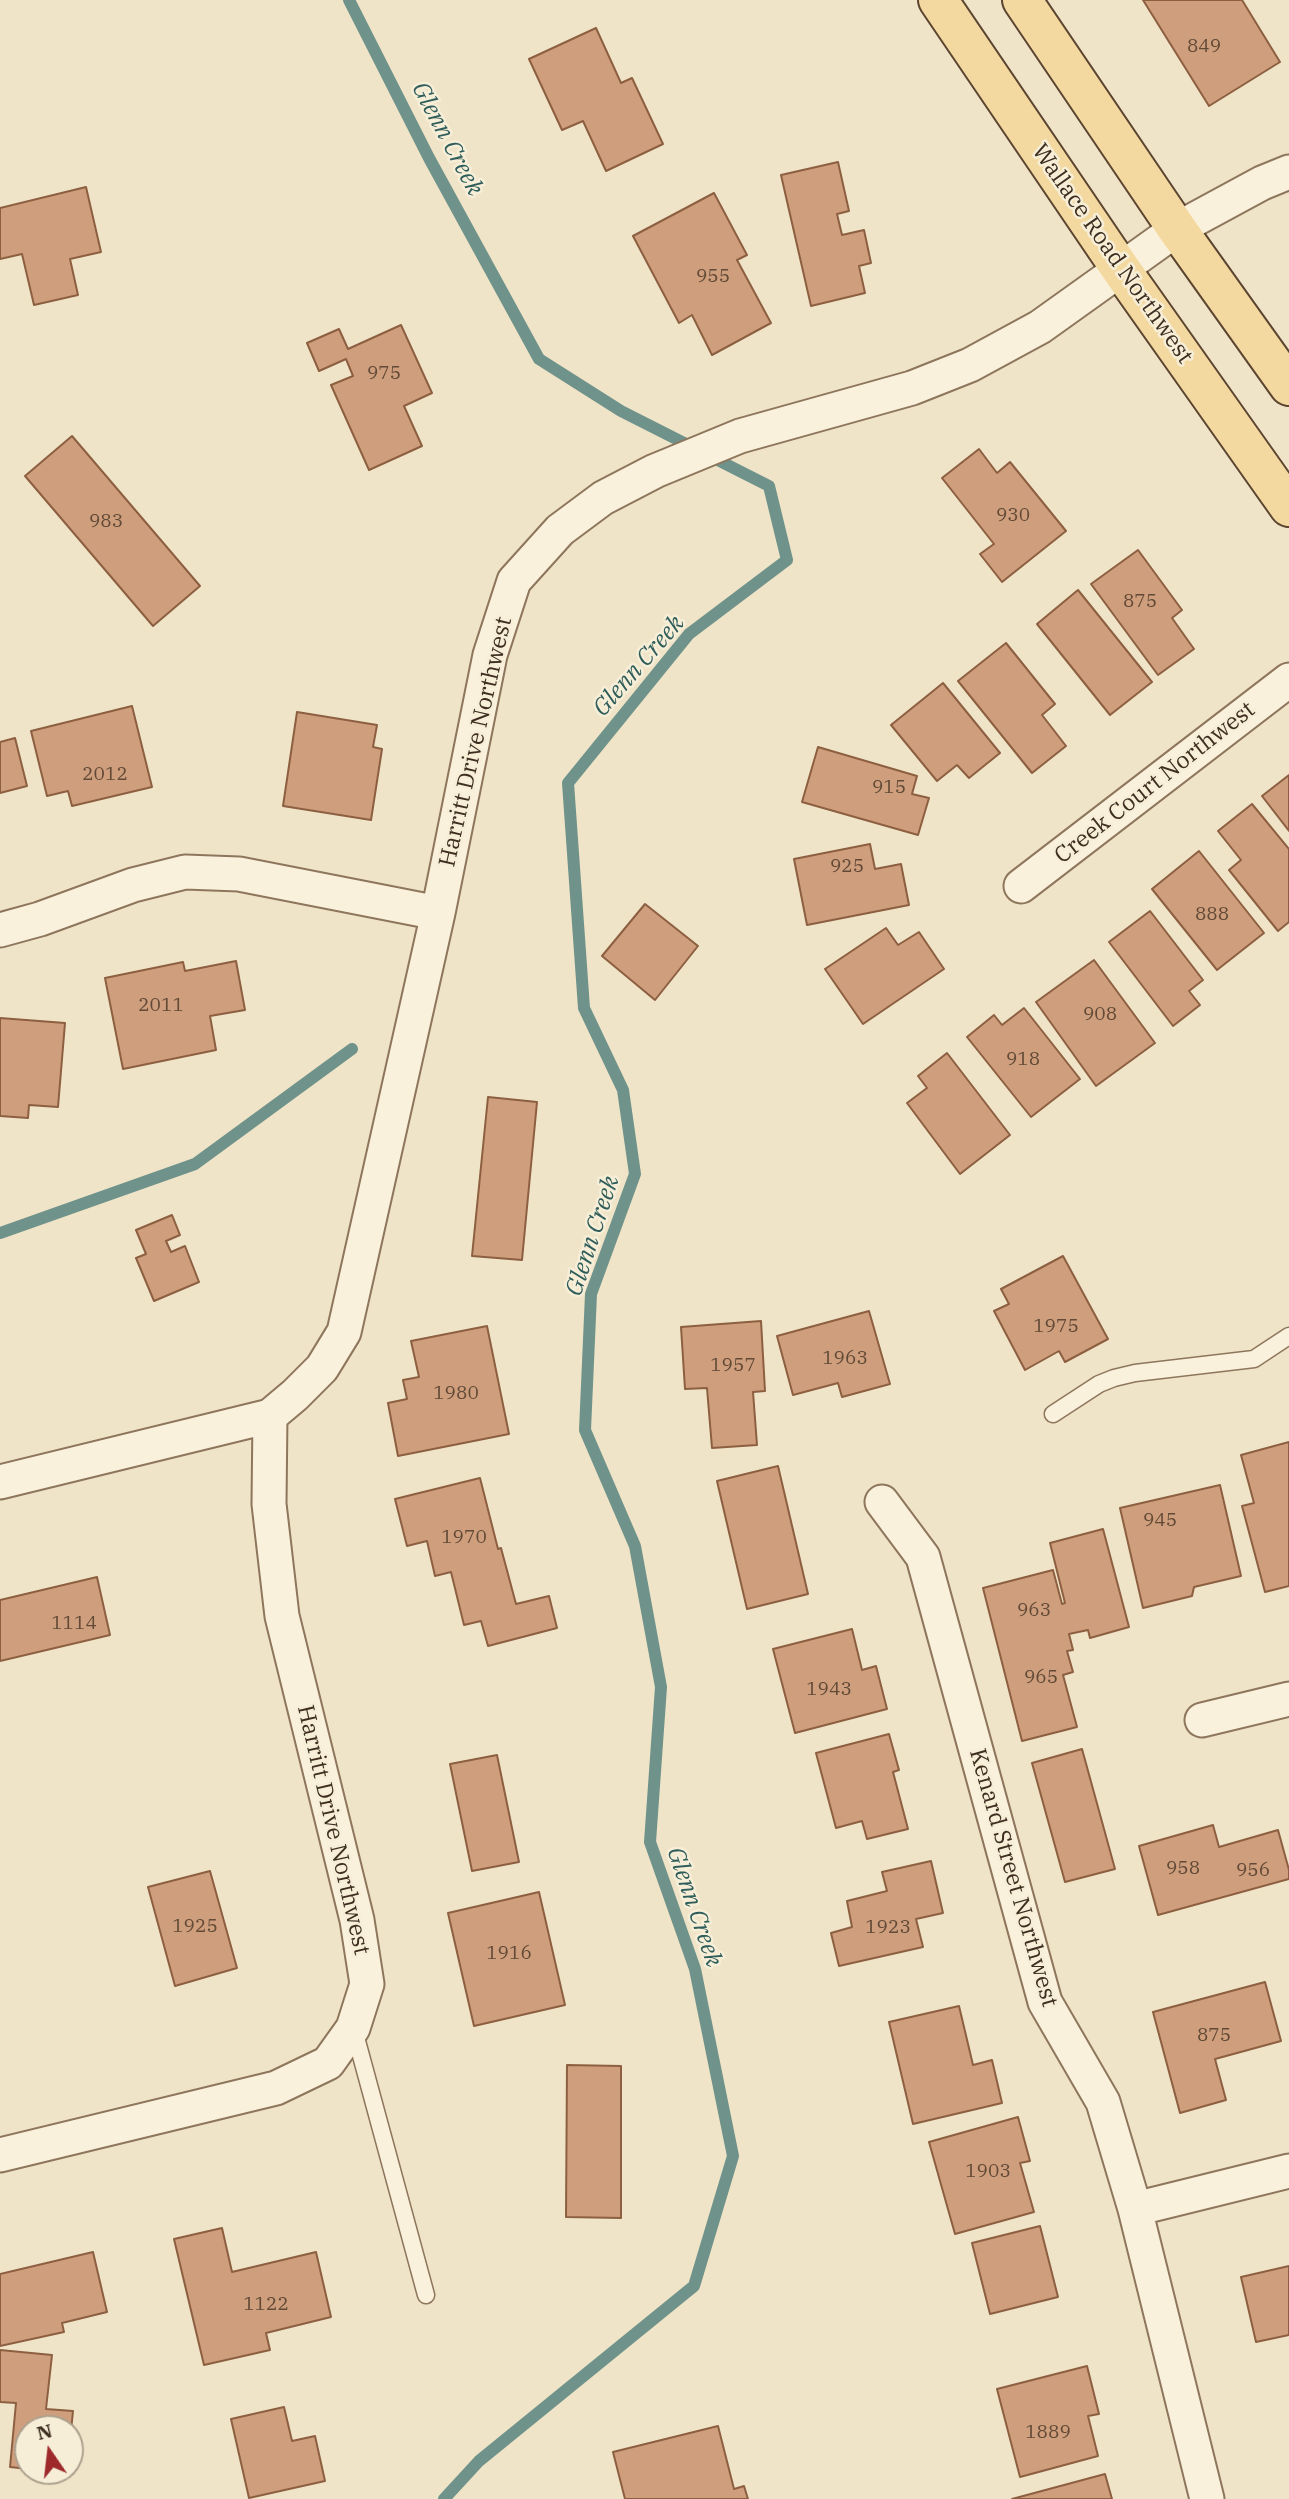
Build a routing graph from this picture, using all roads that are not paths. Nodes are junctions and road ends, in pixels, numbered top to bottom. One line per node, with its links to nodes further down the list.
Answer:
1 (938, 0): 5 (main road, Wallace Road Northwest)
2 (1022, 0): 4 (main road)
3 (1289, 172): 4 (street, Harritt Drive Northwest)
4 (1177, 229): 5 (street, Harritt Drive Northwest); 6 (main road)
5 (1121, 268): 7 (main road, Wallace Road Northwest); 10 (street, Harritt Drive Northwest)
6 (1289, 386)
7 (1289, 507)
8 (1289, 680): 9 (street, Creek Court Northwest)
9 (1021, 886)
10 (438, 913): 11 (street); 14 (street, Harritt Drive Northwest)
11 (0, 930)
12 (1289, 1336): 13 (lane)
13 (1053, 1415)
14 (270, 1416): 15 (street, Harritt Drive Northwest); 19 (street, Harritt Drive Northwest)
15 (0, 1482)
16 (882, 1502): 22 (street, Kenard Street Northwest)
17 (1289, 1699): 18 (street)
18 (1202, 1720)
19 (353, 2028): 20 (street, Harritt Drive Northwest); 23 (lane)
20 (0, 2155)
21 (1289, 2171): 22 (street)
22 (1135, 2209): 24 (street, Kenard Street Northwest)
23 (426, 2295)
24 (1207, 2499)

